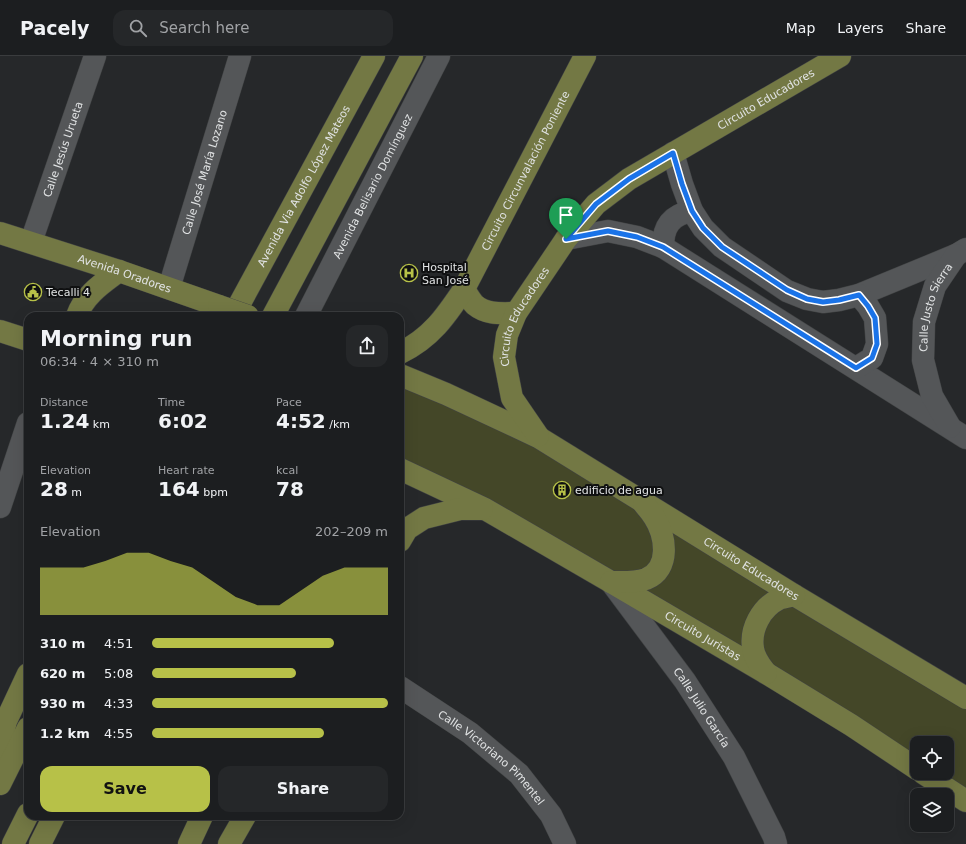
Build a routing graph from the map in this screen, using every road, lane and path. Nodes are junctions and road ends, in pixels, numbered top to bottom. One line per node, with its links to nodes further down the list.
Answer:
1 (96, 56): 12 (street, Calle Jesús Urueta)
2 (240, 56): 16 (street, Calle José María Lozano)
3 (374, 56): 19 (main road, Avenida Via Adolfo López Mateos)
4 (412, 56): 21 (main road)
5 (439, 56): 22 (street, Avenida Belisario Domínguez)
6 (585, 56): 17 (main road, Circuito Circunvalación Poniente)
7 (840, 56): 8 (main road, Circuito Educadores)
8 (673, 153): 9 (street, Calle Justo Sierra); 11 (main road, Circuito Educadores)
9 (692, 211): 13 (street); 18 (street, Calle Justo Sierra)
10 (0, 233): 12 (main road, Avenida Oradores)
11 (566, 239): 13 (street); 23 (main road, Circuito Educadores)
12 (31, 242): 15 (main road, Avenida Oradores)
13 (663, 247): 27 (street)
14 (961, 252): 18 (street, Calle Justo Sierra); 29 (street, Calle Justo Sierra)
15 (119, 271): 16 (main road, Avenida Oradores); 20 (main road)
16 (170, 288): 19 (main road, Avenida Oradores)
17 (464, 289): 23 (main road); 26 (main road, Circuito Circunvalación Poniente)
18 (859, 295): 27 (street)
19 (226, 311)
20 (79, 312)
21 (275, 312)
22 (308, 312)
23 (516, 313): 31 (main road, Circuito Educadores)
24 (0, 331): 25 (main road)
25 (24, 339)
26 (404, 350)
27 (856, 368): 29 (street)
28 (404, 377): 31 (main road, Circuito Educadores)
29 (958, 433)
30 (24, 435): 34 (street)
31 (538, 437): 33 (main road, Circuito Educadores)
32 (404, 471): 35 (main road, Circuito Juristas)
33 (639, 499): 37 (main road); 38 (main road, Circuito Educadores)
34 (0, 507)
35 (485, 510): 36 (main road); 37 (main road, Circuito Juristas)
36 (404, 527)
37 (611, 582): 39 (main road, Circuito Juristas); 58 (street, Calle Julio García)
38 (794, 595): 39 (main road); 42 (main road, Circuito Educadores)
39 (766, 673): 45 (main road, Circuito Juristas)
40 (24, 683): 44 (main road)
41 (404, 690): 57 (street, Calle Victoriano Pimentel)
42 (966, 698)
43 (24, 736): 47 (main road)
44 (0, 756)
45 (910, 764)
46 (934, 780): 48 (main road)
47 (0, 784)
48 (966, 801)
49 (25, 820): 53 (main road)
50 (52, 820): 54 (main road)
51 (200, 820): 55 (main road)
52 (243, 820): 56 (main road)
53 (13, 844)
54 (40, 844)
55 (189, 844)
56 (229, 844)
57 (565, 844)
58 (776, 844)

